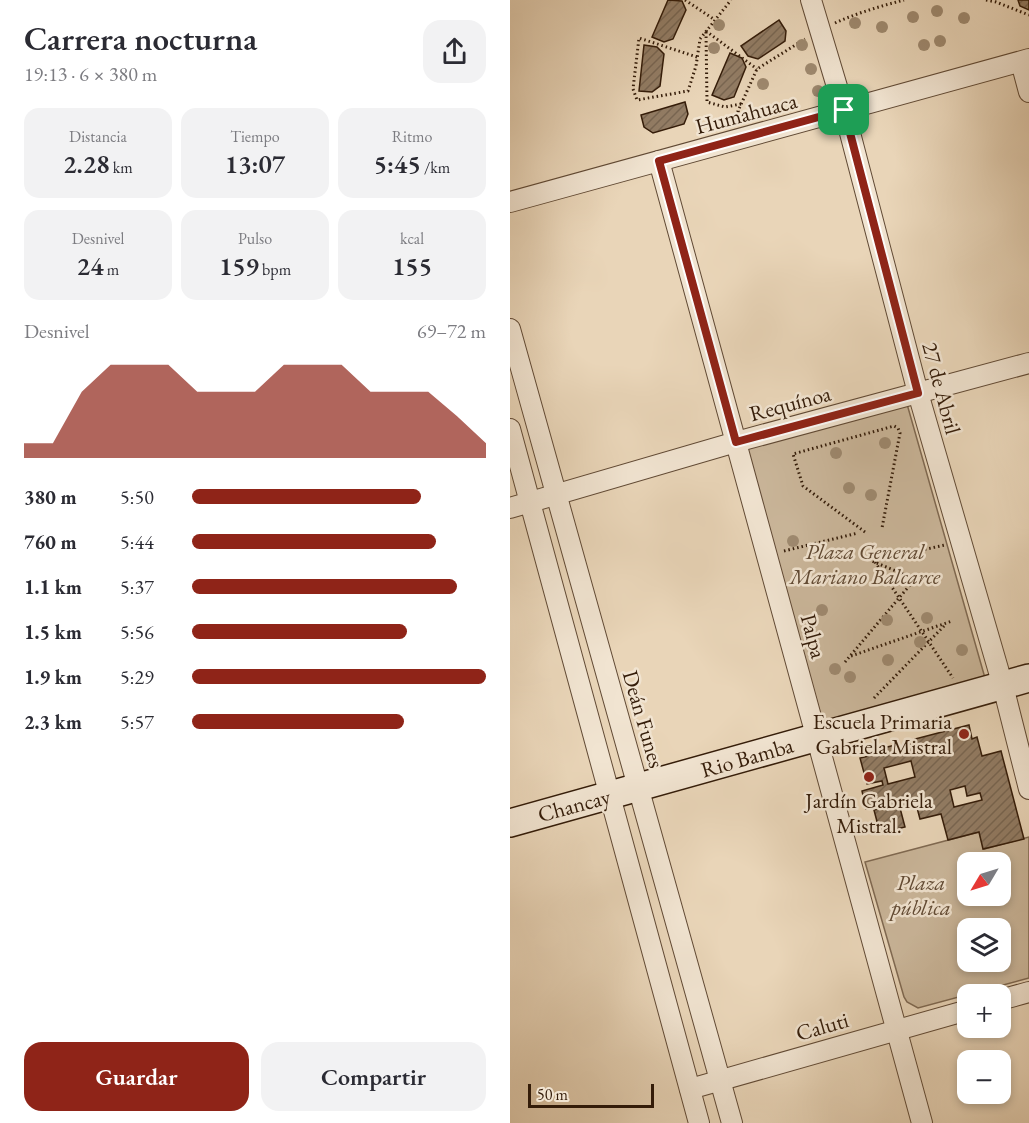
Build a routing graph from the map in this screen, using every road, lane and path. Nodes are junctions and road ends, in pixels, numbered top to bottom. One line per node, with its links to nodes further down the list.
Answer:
1 (685, 0): 9 (path)
2 (731, 0): 9 (path)
3 (811, 0): 10 (street, 27 de Abril)
4 (904, 0): 10 (path)
5 (986, 0): 7 (path)
6 (1008, 0): 7 (path)
7 (1006, 6): 8 (path)
8 (1029, 15)
9 (715, 20): 11 (path)
10 (820, 30): 14 (path); 17 (street, 27 de Abril)
11 (706, 31): 12 (path); 14 (path); 16 (path)
12 (697, 57): 12 (path)
13 (1025, 61): 15 (street); 17 (street, Humahuaca)
14 (757, 69): 16 (path)
15 (1029, 92)
16 (741, 104): 18 (path)
17 (844, 110): 18 (street, Humahuaca); 23 (street, 27 de Abril)
18 (746, 137): 19 (street, Humahuaca)
19 (659, 161): 20 (street, Humahuaca); 25 (street, Palpa)
20 (510, 202)
21 (510, 329): 26 (street, Deán Funes)
22 (1029, 363): 23 (street, Requínoa)
23 (918, 393): 25 (street, Requínoa); 32 (street, 27 de Abril)
24 (510, 429): 27 (street)
25 (736, 442): 26 (street, Requínoa); 33 (street, Palpa)
26 (556, 495): 27 (street, Requínoa); 47 (street, Deán Funes)
27 (531, 503): 28 (street, Requínoa); 49 (street)
28 (510, 508)
29 (882, 528): 30 (path)
30 (865, 532)
31 (858, 533): 33 (path)
32 (961, 541): 34 (path); 43 (street, 27 de Abril)
33 (767, 555): 46 (street, Palpa)
34 (894, 556)
35 (899, 598): 35 (path); 38 (path); 40 (path)
36 (952, 621): 37 (path)
37 (946, 624): 38 (path); 39 (path)
38 (922, 632): 39 (path); 40 (path)
39 (929, 641): 44 (path); 45 (path)
40 (850, 656): 41 (path)
41 (845, 662)
42 (1029, 678): 43 (main road, Rio Bamba)
43 (1003, 686): 44 (main road, Rio Bamba); 48 (street, 27 de Abril)
44 (965, 696): 46 (main road, Rio Bamba)
45 (867, 705)
46 (817, 737): 47 (main road, Rio Bamba); 54 (street, Palpa)
47 (638, 788): 49 (main road, Chancay); 55 (street, Deán Funes)
48 (1029, 789)
49 (609, 795): 50 (main road, Chancay); 56 (street)
50 (510, 823)
51 (1029, 992): 52 (street)
52 (1011, 997)
53 (957, 1013): 54 (street, Caluti)
54 (897, 1030): 55 (street, Caluti); 59 (street, Palpa)
55 (720, 1080): 56 (street, Caluti); 58 (street, Deán Funes)
56 (690, 1089): 57 (street)
57 (699, 1123)
58 (732, 1123)
59 (922, 1123)

